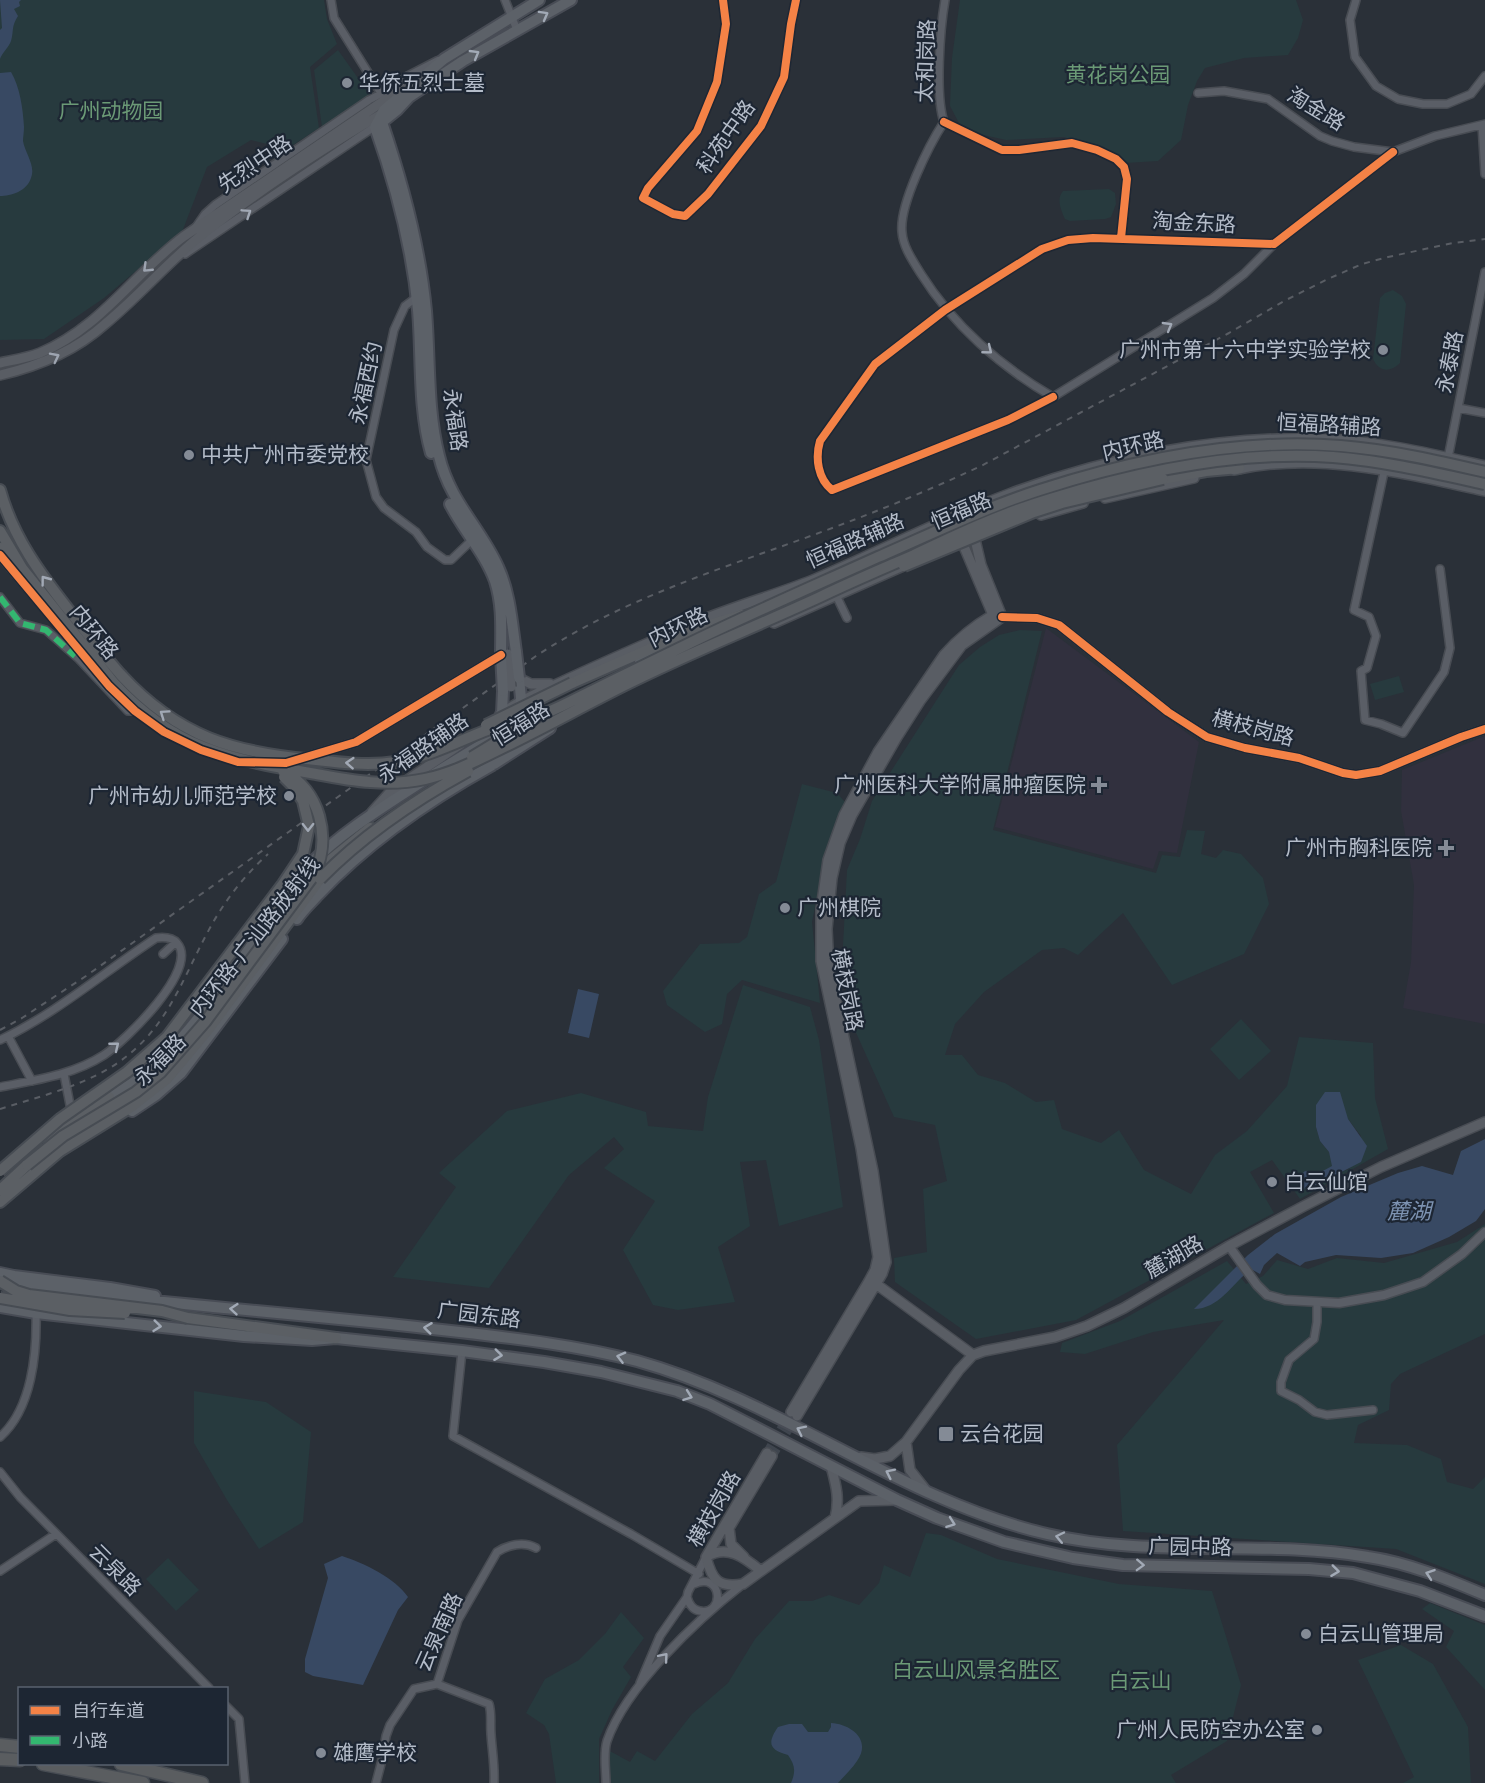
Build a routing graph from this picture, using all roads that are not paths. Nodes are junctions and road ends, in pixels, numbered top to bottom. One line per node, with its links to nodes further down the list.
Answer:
1 (331, 0): 14 (street)
2 (505, 0): 9 (street)
3 (538, 0): 9 (main road)
4 (571, 0): 10 (main road, 先烈中路, one-way to 4)
5 (723, 0): 6 (street, 科苑中路)
6 (796, 0)
7 (945, 0): 17 (street, 太和岗路)
8 (1356, 0): 11 (street)
9 (511, 16): 10 (street); 12 (main road)
10 (517, 30): 12 (main road, 先烈中路, one-way to 10)
11 (1485, 76)
12 (405, 90): 14 (main road, 先烈中路); 15 (main road)
13 (1198, 93): 19 (street, 淘金路)
14 (383, 97): 16 (main road, 先烈中路); 20 (street)
15 (378, 120): 16 (main road); 25 (main road, 永福路); 29 (main road, 先烈中路, one-way to 15); 61 (main road, 永福路)
16 (352, 121): 20 (main road, 先烈中路)
17 (944, 122): 22 (street, 太和岗路); 26 (street, 太和岗路)
18 (1483, 125): 19 (street, 淘金路); 21 (street)
19 (1393, 152): 23 (street)
20 (287, 161): 29 (main road, 先烈中路, one-way to 29)
21 (1485, 174)
22 (1121, 238): 23 (street, 淘金东路); 26 (street, 淘金东路)
23 (1274, 244): 32 (street, one-way to 23)
24 (1485, 272): 27 (street, 永泰路)
25 (417, 297): 47 (main road, 永福路); 47 (street, 永福西约)
26 (945, 310): 32 (street, 太和岗路, one-way to 32); 32 (street, 淘金东路)
27 (1475, 323): 28 (street); 33 (street, 永泰路)
28 (1485, 326)
29 (87, 332): 30 (main road, 先烈中路); 31 (main road, one-way to 29)
30 (0, 363)
31 (0, 375)
32 (1053, 397)
33 (1458, 408): 34 (street); 37 (street, 永泰路)
34 (1485, 413)
35 (1256, 456): 36 (main road, 恒福路); 39 (main road); 46 (main road, 恒福路)
36 (1387, 458): 37 (main road, 恒福路辅路); 39 (main road, 恒福路辅路); 40 (main road, 恒福路); 41 (main road, 恒福路); 43 (main road, 恒福路辅路); 44 (main road, 恒福路); 50 (street)
37 (1448, 458): 38 (main road, 恒福路辅路)
38 (1485, 466)
39 (1239, 468): 46 (main road, 恒福路辅路); 55 (highway, bridge)
40 (1485, 472): 68 (highway, 内环路, bridge)
41 (1485, 483): 55 (highway, 内环路, bridge)
42 (0, 490): 72 (highway, 内环路, one-way to 42, bridge)
43 (1485, 491)
44 (958, 528): 46 (main road, 恒福路); 51 (main road, 恒福路); 54 (main road, 恒福路); 56 (main road); 59 (main road, 恒福路辅路)
45 (0, 531): 53 (highway, 内环路)
46 (974, 531): 56 (main road)
47 (472, 540): 61 (main road, 永福路)
48 (0, 548): 53 (highway)
49 (0, 555): 65 (street)
50 (1440, 569)
51 (835, 592): 57 (street); 58 (main road, 恒福路); 60 (main road, 恒福路辅路)
52 (0, 597): 65 (street)
53 (48, 603): 74 (highway, 内环路, bridge)
54 (748, 613): 58 (street); 59 (main road); 66 (main road, 恒福路); 73 (highway, bridge)
55 (781, 615): 69 (highway, 内环路, bridge)
56 (998, 616): 70 (street, 横枝岗路); 96 (main road, 横枝岗路)
57 (847, 618)
58 (756, 625): 60 (main road, 恒福路)
59 (688, 626): 63 (main road, 恒福路辅路)
60 (711, 648): 69 (main road, 恒福路)
61 (508, 654): 62 (main road, 永福路, bridge); 64 (main road, bridge); 65 (street)
62 (519, 678): 63 (main road); 66 (main road, 永福路)
63 (561, 682): 66 (main road, 恒福路辅路)
64 (507, 689): 66 (main road); 67 (main road)
65 (135, 711)
66 (521, 712): 67 (main road, 恒福路辅路); 69 (main road); 71 (main road, 恒福路); 75 (main road, 永福路)
67 (502, 713): 71 (main road); 76 (main road, 永福路辅路)
68 (547, 713): 73 (highway, 内环路, bridge); 77 (highway, bridge)
69 (558, 721): 74 (highway, 内环路, bridge); 75 (main road, 恒福路); 91 (highway, 内环路-广汕路放射线, bridge)
70 (1485, 729)
71 (489, 740): 76 (main road, 永福路)
72 (218, 742): 73 (highway, 内环路, one-way to 72, bridge); 90 (highway, bridge)
73 (426, 755)
74 (245, 762): 89 (highway, 内环路-广汕路放射线, one-way to 89, bridge)
75 (494, 764): 91 (main road, 永福路)
76 (368, 816): 77 (main road, 永福路)
77 (275, 911): 85 (main road, 永福路)
78 (176, 942): 79 (street); 80 (street); 82 (street, one-way to 78)
79 (163, 954)
80 (8, 1036): 81 (street); 83 (street)
81 (0, 1040)
82 (64, 1074): 83 (street); 86 (street)
83 (32, 1081): 84 (street)
84 (0, 1087)
85 (109, 1097): 86 (main road, 永福路); 89 (highway)
86 (71, 1110): 88 (main road, 永福路)
87 (1485, 1122): 93 (main road, 麓湖路)
88 (0, 1165)
89 (0, 1171)
90 (0, 1190)
91 (0, 1207)
92 (1485, 1232): 98 (street)
93 (1229, 1246): 98 (street); 106 (main road, 麓湖路)
94 (0, 1274): 99 (main road)
95 (0, 1282): 99 (main road, 广园东路); 102 (highway, bridge)
96 (873, 1282): 106 (main road); 108 (main road, 横枝岗路)
97 (0, 1296): 101 (main road); 102 (highway, bridge); 103 (main road)
98 (1317, 1302): 107 (street)
99 (194, 1305): 111 (main road, 广园东路, one-way to 99)
100 (0, 1307): 101 (main road, 广园东路)
101 (32, 1312): 103 (main road, 广园东路); 109 (street)
102 (188, 1318): 104 (highway)
103 (124, 1323): 104 (main road, 广园东路, one-way to 104)
104 (336, 1338): 105 (main road, 广园东路)
105 (462, 1351): 112 (main road, 广园东路, one-way to 112); 123 (street)
106 (973, 1355): 110 (main road)
107 (1373, 1410)
108 (794, 1414)
109 (0, 1437)
110 (906, 1442): 111 (main road); 114 (main road)
111 (854, 1455): 114 (main road, 广园东路, one-way to 111)
112 (831, 1466): 115 (main road, 广园东路); 116 (main road)
113 (0, 1472): 117 (street, 云泉路)
114 (926, 1491): 126 (main road, 广园中路, one-way to 114)
115 (897, 1500): 116 (main road); 129 (main road, 广园中路, one-way to 129)
116 (835, 1518): 122 (main road)
117 (56, 1534): 121 (street); 131 (street, 云泉路)
118 (536, 1548): 130 (street, 云泉南路)
119 (706, 1557): 120 (main road); 120 (main road, 横枝岗路); 123 (street, 横枝岗路); 125 (main road)
120 (744, 1557): 122 (main road)
121 (0, 1571)
122 (761, 1571): 125 (main road)
123 (699, 1574): 124 (street, 横枝岗路)
124 (694, 1584): 127 (street); 128 (street)
125 (743, 1584): 128 (street)
126 (1485, 1595)
127 (687, 1598): 128 (street); 132 (street)
128 (713, 1607): 132 (street, one-way to 128)
129 (1485, 1616)
130 (437, 1684): 143 (street, 云泉南路); 144 (street)
131 (207, 1687)
132 (636, 1690): 145 (street)
133 (228, 1708): 142 (street)
134 (0, 1745): 135 (highway)
135 (18, 1747)
136 (0, 1759): 137 (highway)
137 (18, 1760)
138 (49, 1765): 140 (highway)
139 (125, 1765): 141 (highway)
140 (143, 1783)
141 (202, 1783)
142 (245, 1783)
143 (376, 1783)
144 (494, 1783)
145 (606, 1783)

